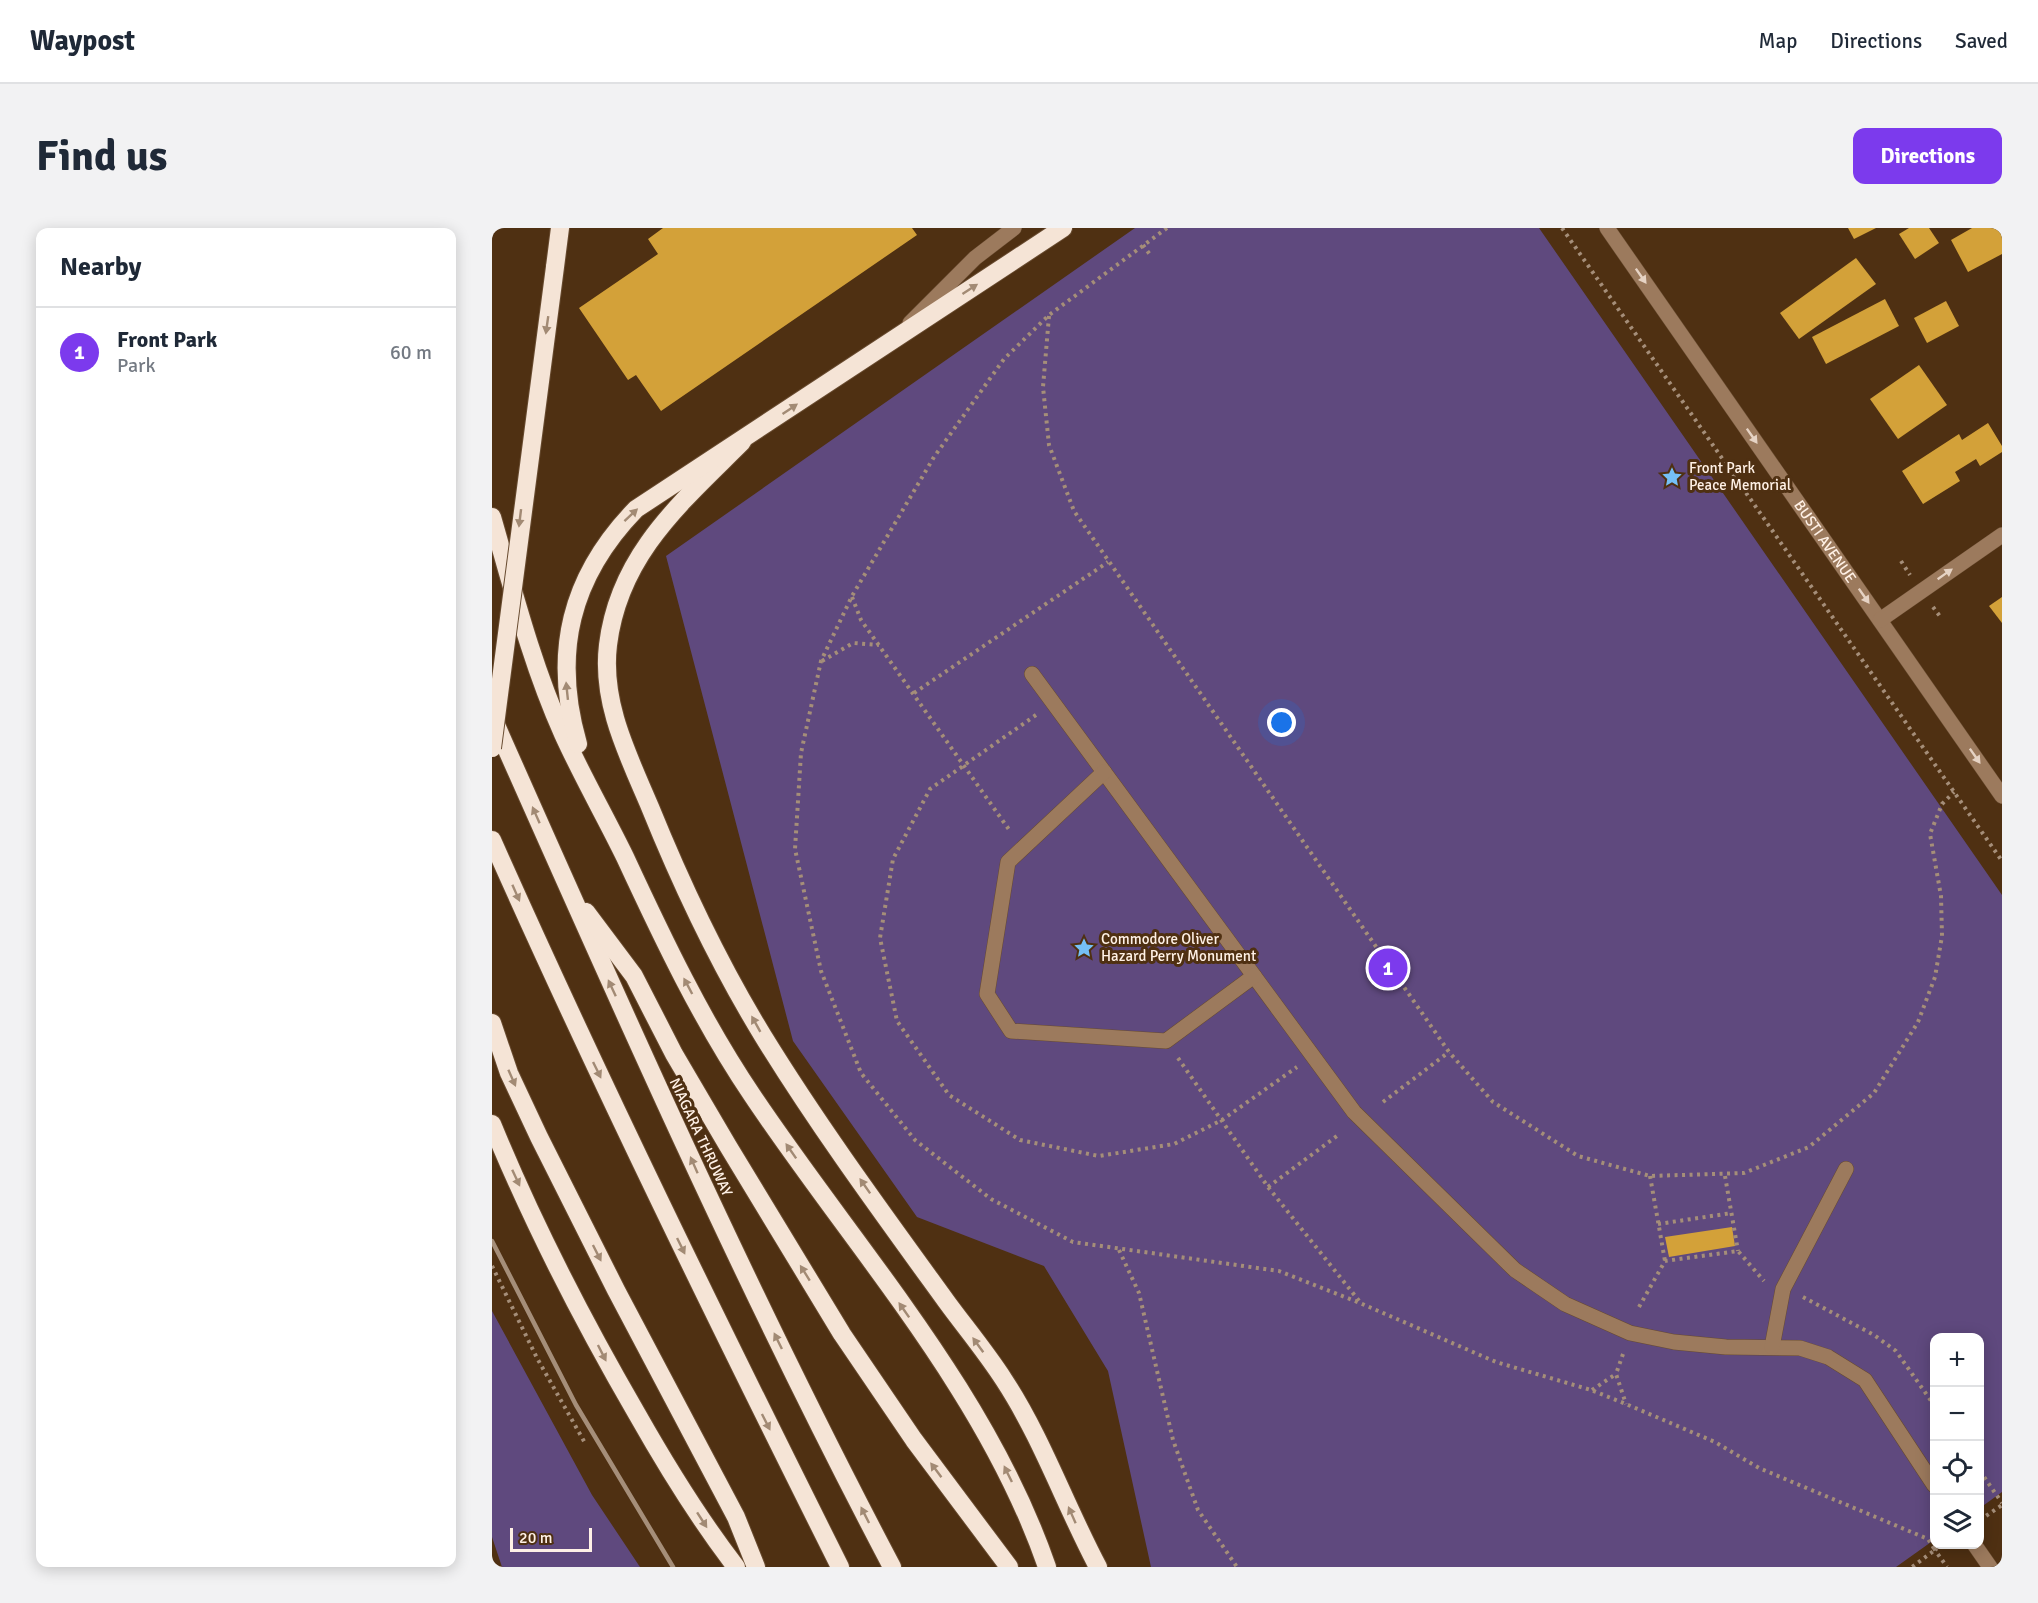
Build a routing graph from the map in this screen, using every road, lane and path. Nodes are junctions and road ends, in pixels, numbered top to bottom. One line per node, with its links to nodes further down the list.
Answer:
1 (560, 228): 29 (highway, one-way to 29, bridge)
2 (1014, 228): 12 (street)
3 (1063, 228): 8 (highway)
4 (1070, 228): 8 (street)
5 (1167, 228): 9 (path)
6 (1562, 228): 32 (path)
7 (1607, 228): 22 (street, BUSTI AVENUE, one-way to 22)
8 (1044, 240): 12 (highway, one-way to 8)
9 (1143, 245): 10 (path); 11 (path)
10 (1151, 256)
11 (1049, 315): 17 (path); 19 (path)
12 (895, 338): 13 (highway, one-way to 12)
13 (742, 442): 34 (highway, one-way to 13); 81 (highway, one-way to 13)
14 (492, 517): 34 (highway)
15 (2002, 535): 22 (street, one-way to 15)
16 (1900, 561): 18 (path)
17 (1108, 562): 26 (path); 42 (path)
18 (1911, 576)
19 (852, 596): 23 (path); 24 (path)
20 (1933, 606): 21 (path)
21 (1942, 619)
22 (1880, 620): 33 (street, BUSTI AVENUE, one-way to 33)
23 (879, 645): 24 (path); 26 (path)
24 (821, 661): 54 (path)
25 (1032, 674): 27 (street)
26 (914, 693): 36 (path)
27 (1053, 703): 30 (path); 31 (street)
28 (492, 715): 38 (highway, NIAGARA THRUWAY, one-way to 28)
29 (492, 748)
30 (985, 750)
31 (1104, 772): 36 (street); 39 (street)
32 (1954, 792): 37 (path); 50 (path)
33 (2002, 796)
34 (610, 826): 80 (highway, one-way to 34)
35 (492, 840): 77 (highway, one-way to 77)
36 (1022, 849): 41 (street)
37 (2002, 861)
38 (568, 888): 78 (highway, NIAGARA THRUWAY, one-way to 38); 79 (highway, one-way to 38)
39 (1254, 976): 41 (street); 43 (street)
40 (492, 1023): 76 (highway, one-way to 76)
41 (1166, 1041): 51 (path)
42 (1449, 1052): 44 (path); 49 (path)
43 (1312, 1056): 45 (path); 62 (street)
44 (1383, 1102)
45 (1236, 1111)
46 (492, 1125): 75 (highway, one-way to 75)
47 (1337, 1136): 51 (path)
48 (1846, 1169): 62 (street)
49 (1650, 1176): 50 (path); 53 (path)
50 (1725, 1176): 52 (path)
51 (1268, 1187): 60 (path)
52 (1732, 1213): 53 (path); 55 (path)
53 (1658, 1224): 56 (path)
54 (1118, 1250): 60 (path); 82 (path)
55 (1738, 1251): 56 (path); 58 (path)
56 (1665, 1261): 61 (path)
57 (492, 1266): 68 (path)
58 (1765, 1282)
59 (1800, 1296): 66 (path)
60 (1360, 1303): 65 (path)
61 (1640, 1307)
62 (1772, 1347): 70 (street)
63 (1623, 1354): 64 (path)
64 (1616, 1374): 65 (path); 67 (path)
65 (1591, 1390): 67 (path)
66 (1930, 1398)
67 (1626, 1404): 74 (path)
68 (585, 1443)
69 (1984, 1477): 71 (path)
70 (1930, 1478)
71 (2002, 1504): 72 (path)
72 (1984, 1517)
73 (1977, 1549): 85 (street)
74 (1935, 1550): 83 (path); 84 (path)
75 (736, 1567)
76 (756, 1567)
77 (840, 1567)
78 (892, 1567)
79 (1009, 1567)
80 (1047, 1567)
81 (1098, 1567)
82 (1237, 1567)
83 (1912, 1567)
84 (1947, 1567)
85 (1990, 1567)

